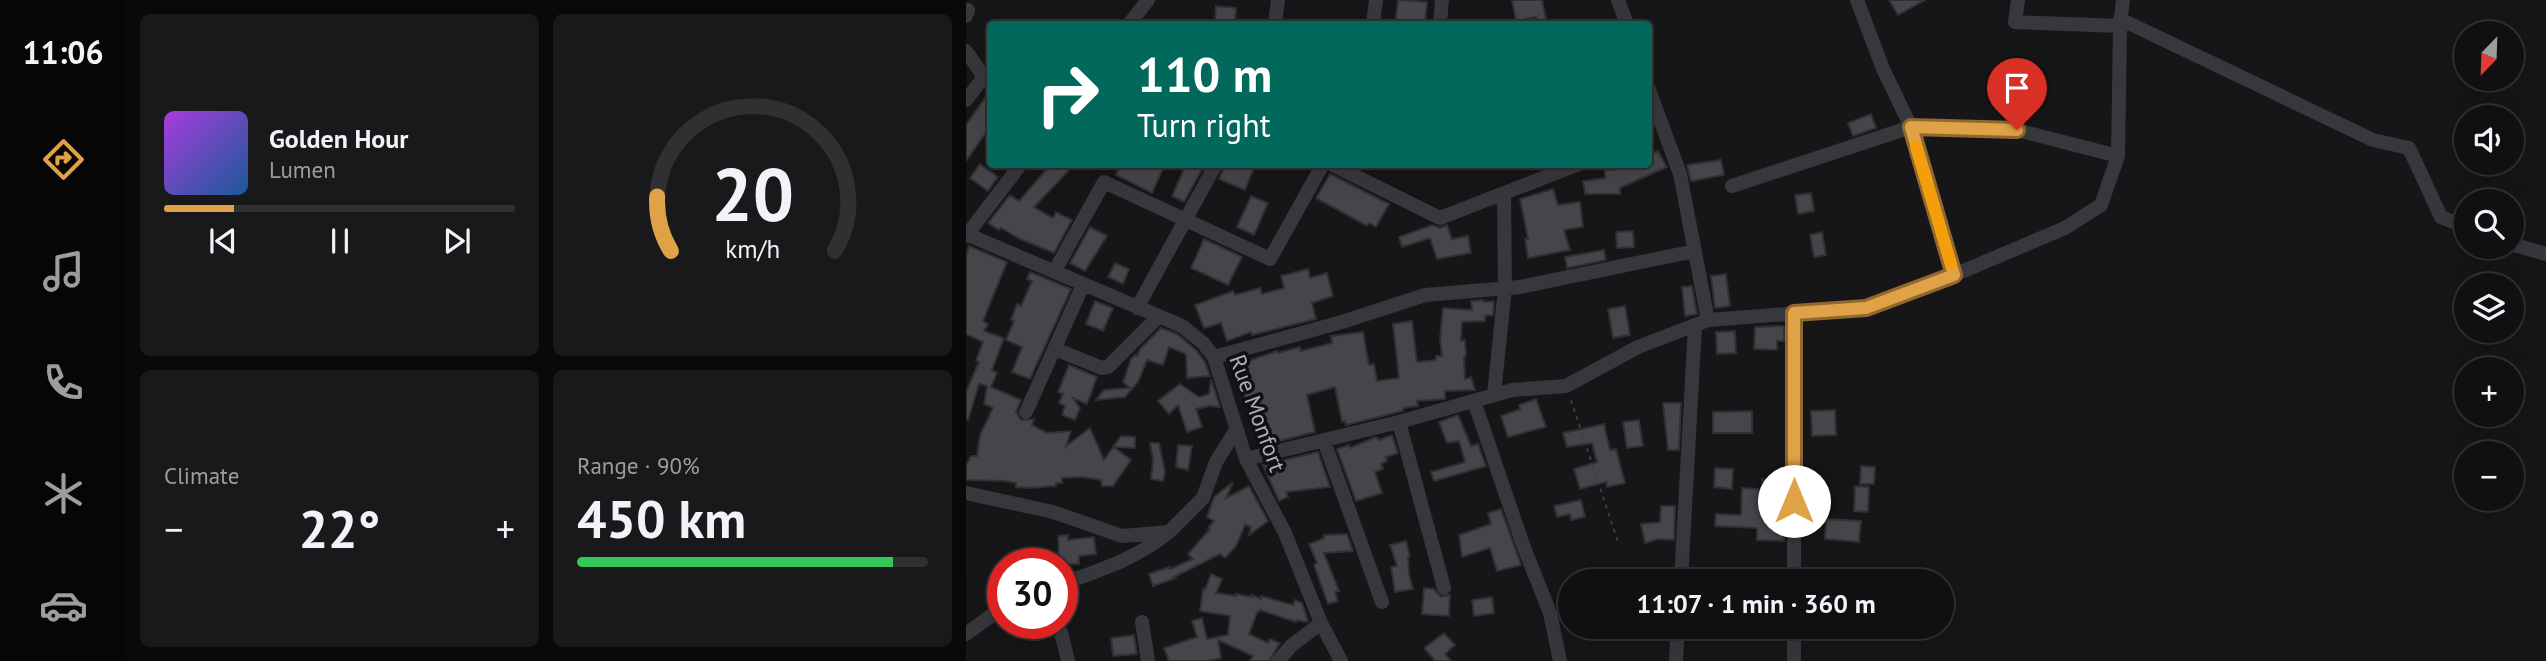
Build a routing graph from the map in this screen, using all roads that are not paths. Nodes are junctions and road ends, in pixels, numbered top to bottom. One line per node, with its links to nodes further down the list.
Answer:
1 (1148, 0): 9 (street)
2 (1278, 0): 10 (street)
3 (1376, 0): 11 (street)
4 (1442, 0): 12 (street)
5 (1619, 0): 13 (street)
6 (1857, 0): 18 (street)
7 (2018, 0): 14 (street)
8 (2123, 0): 14 (street)
9 (1131, 21)
10 (1275, 21)
11 (1373, 21)
12 (1440, 21)
13 (1626, 21)
14 (2120, 22): 21 (street); 30 (street)
15 (966, 51): 17 (street)
16 (1652, 98): 19 (street)
17 (966, 100)
18 (1911, 127): 21 (street); 27 (street); 36 (street)
19 (1664, 132): 20 (street); 33 (street)
20 (1652, 136)
21 (2118, 156): 36 (street)
22 (1018, 168): 31 (street)
23 (1214, 168): 29 (street)
24 (1321, 168): 29 (street)
25 (1339, 168): 28 (street)
26 (1570, 168): 28 (street)
27 (1732, 187)
28 (1504, 193): 38 (street)
29 (1185, 221): 35 (street); 39 (street)
30 (2454, 222)
31 (966, 235): 35 (street, Rue Monfort)
32 (2524, 248): 34 (street)
33 (1695, 251): 38 (street); 42 (street)
34 (2546, 254)
35 (1054, 272): 37 (street, Rue Monfort)
36 (1954, 275): 40 (street)
37 (1083, 285): 39 (street, Rue Monfort); 43 (street)
38 (1505, 288): 44 (street); 45 (street)
39 (1137, 308): 41 (street, Rue Monfort)
40 (1794, 313): 42 (street); 55 (street)
41 (1159, 316): 43 (street); 44 (street, Rue Monfort)
42 (1702, 322): 45 (street); 54 (street)
43 (1055, 349): 47 (street)
44 (1214, 357): 49 (street, Rue Monfort)
45 (1494, 394): 46 (street)
46 (1474, 401): 48 (street); 70 (street)
47 (1026, 412)
48 (1399, 422): 50 (street); 57 (street)
49 (1236, 430): 51 (street, Rue Monfort); 53 (street)
50 (1324, 441): 51 (street); 58 (street)
51 (1246, 459): 61 (street, Rue Monfort)
52 (966, 493): 53 (street)
53 (1169, 532): 56 (street)
54 (1682, 569)
55 (1794, 569)
56 (1078, 578)
57 (1444, 588)
58 (1382, 602)
59 (987, 619): 62 (street)
60 (1142, 622): 67 (street)
61 (1321, 623): 68 (street); 69 (street, Rue Monfort)
62 (966, 634)
63 (1063, 639): 66 (street)
64 (1677, 639): 71 (street)
65 (1794, 639): 72 (street)
66 (1068, 661)
67 (1148, 661)
68 (1278, 661)
69 (1341, 661)
70 (1560, 661)
71 (1676, 661)
72 (1794, 661)

